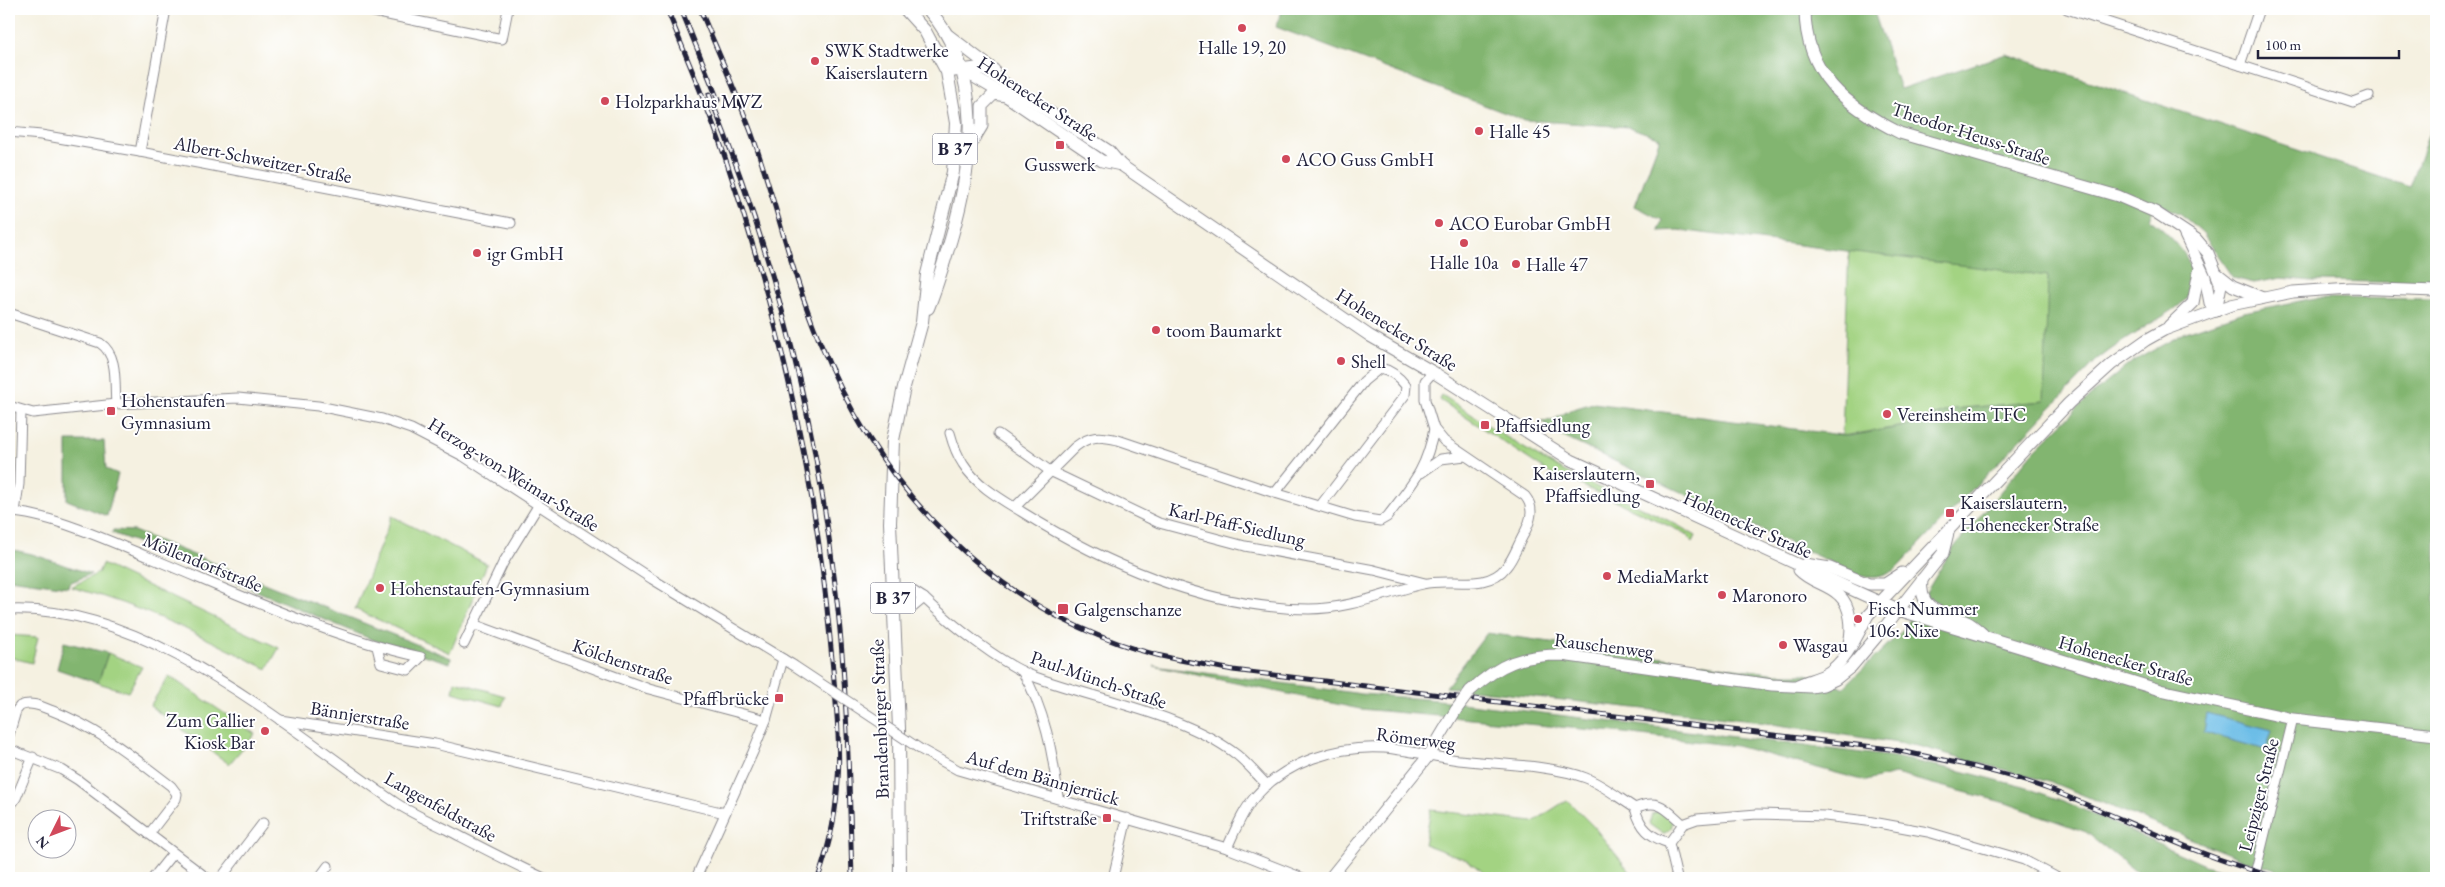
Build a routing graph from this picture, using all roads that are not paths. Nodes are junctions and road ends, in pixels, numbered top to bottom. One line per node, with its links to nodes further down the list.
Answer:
1 (166, 9): 18 (street)
2 (360, 9): 3 (street)
3 (508, 9)
4 (904, 9): 10 (main road, Brandenburger Straße / B 37)
5 (928, 9): 9 (main road, Brandenburger Straße / B 37)
6 (1805, 9): 20 (main road, Theodor-Heuss-Straße)
7 (2067, 9): 11 (street)
8 (2259, 9): 11 (street)
9 (948, 35): 12 (main road, Brandenburger Straße / B 37); 14 (main road, Hohenecker Straße)
10 (937, 50): 12 (main road); 13 (main road, Brandenburger Straße / B 37)
11 (2240, 65): 15 (street)
12 (962, 70): 13 (main road, Hohenecker Straße); 14 (main road, Hohenecker Straße); 17 (main road, Brandenburger Straße / B 37)
13 (947, 72): 27 (main road, Brandenburger Straße / B 37)
14 (1010, 92): 17 (main road); 29 (main road, Hohenecker Straße)
15 (2369, 96)
16 (9, 132): 18 (street, Albert-Schweitzer-Straße)
17 (971, 144): 27 (main road, Brandenburger Straße / B 37)
18 (140, 152): 19 (street, Albert-Schweitzer-Straße)
19 (511, 223)
20 (2184, 232): 21 (main road); 22 (main road, Theodor-Heuss-Straße)
21 (2199, 264): 25 (main road); 28 (main road)
22 (2219, 275): 24 (main road); 25 (main road, Theodor-Heuss-Straße)
23 (2436, 291): 24 (main road)
24 (2263, 298): 25 (main road)
25 (2216, 311): 28 (main road)
26 (9, 313): 30 (street)
27 (922, 322): 89 (main road, Brandenburger Straße / B 37)
28 (2164, 330): 44 (main road)
29 (1433, 372): 33 (street, Karl-Pfaff-Siedlung); 45 (main road, Hohenecker Straße)
30 (116, 404): 32 (street, Herzog-von-Weimar-Straße); 40 (street, Herzog-von-Weimar-Straße)
31 (9, 406): 32 (street, Herzog-von-Weimar-Straße)
32 (21, 411): 43 (street, Möllendorfstraße)
33 (1434, 429): 36 (street, Karl-Pfaff-Siedlung); 38 (street, Karl-Pfaff-Siedlung)
34 (950, 433): 42 (street, Karl-Pfaff-Siedlung)
35 (998, 434): 37 (street, Karl-Pfaff-Siedlung)
36 (1466, 456): 38 (street, Karl-Pfaff-Siedlung); 48 (street, Karl-Pfaff-Siedlung)
37 (1050, 471): 39 (street, Karl-Pfaff-Siedlung); 42 (street, Karl-Pfaff-Siedlung); 48 (street, Karl-Pfaff-Siedlung)
38 (1421, 473): 41 (street, Karl-Pfaff-Siedlung)
39 (1275, 493): 41 (street, Karl-Pfaff-Siedlung); 41 (street, Karl-Pfaff-Siedlung)
40 (538, 506): 53 (street); 58 (street, Herzog-von-Weimar-Straße)
41 (1320, 506)
42 (1014, 507): 48 (street, Karl-Pfaff-Siedlung)
43 (12, 512): 56 (street, Möllendorfstraße)
44 (1948, 531): 46 (main road); 47 (main road, Rauschenweg)
45 (1790, 562): 46 (main road); 50 (main road, Hohenecker Straße); 57 (main road)
46 (1914, 566): 50 (main road, Rauschenweg)
47 (1922, 579): 52 (main road, Rauschenweg); 54 (main road)
48 (1425, 583)
49 (924, 598): 60 (street, Paul-Münch-Straße)
50 (1880, 602): 52 (main road, Hohenecker Straße); 57 (main road, Rauschenweg)
51 (9, 610): 63 (street, Bännjerstraße)
52 (1898, 610): 54 (main road, Hohenecker Straße); 61 (main road, Rauschenweg)
53 (474, 624): 55 (street); 64 (street, Kölchenstraße)
54 (1988, 638): 62 (main road, Hohenecker Straße)
55 (464, 644)
56 (377, 647)
57 (1847, 652): 61 (main road, Rauschenweg)
58 (783, 659): 59 (street, Herzog-von-Weimar-Straße); 64 (street)
59 (793, 665): 71 (street, Auf dem Bännjerrück, bridge)
60 (1022, 671): 70 (street, Paul-Münch-Straße); 71 (street)
61 (1798, 685): 68 (main road, Rauschenweg, bridge)
62 (2293, 719): 66 (main road, Hohenecker Straße); 95 (street, Leipziger Straße)
63 (278, 720): 74 (street, Bännjerstraße); 87 (street, Langenfeldstraße)
64 (766, 720): 74 (street)
65 (9, 735): 78 (street)
66 (2436, 735)
67 (9, 749): 69 (street)
68 (1429, 755): 70 (street, Römerweg); 73 (street, Römerweg); 92 (main road, Rauschenweg)
69 (33, 758): 72 (street); 78 (street)
70 (1267, 785): 80 (street, Römerweg)
71 (1058, 798): 75 (street, Auf dem Bännjerrück)
72 (9, 808)
73 (1635, 808): 77 (street); 79 (street)
74 (725, 813): 88 (street)
75 (1128, 818): 80 (street, Auf dem Bännjerrück); 90 (street)
76 (263, 823): 85 (street)
77 (1683, 824): 79 (street); 94 (street)
78 (149, 834): 81 (street)
79 (1669, 843): 93 (street)
80 (1227, 848): 91 (street, Auf dem Bännjerrück)
81 (173, 853): 83 (street); 84 (street)
82 (328, 866): 86 (street)
83 (153, 878)
84 (207, 878)
85 (221, 878)
86 (319, 878)
87 (544, 878)
88 (696, 878)
89 (900, 878)
90 (1113, 878)
91 (1303, 878)
92 (1330, 878)
93 (1677, 878)
94 (2058, 878)
95 (2254, 878)

